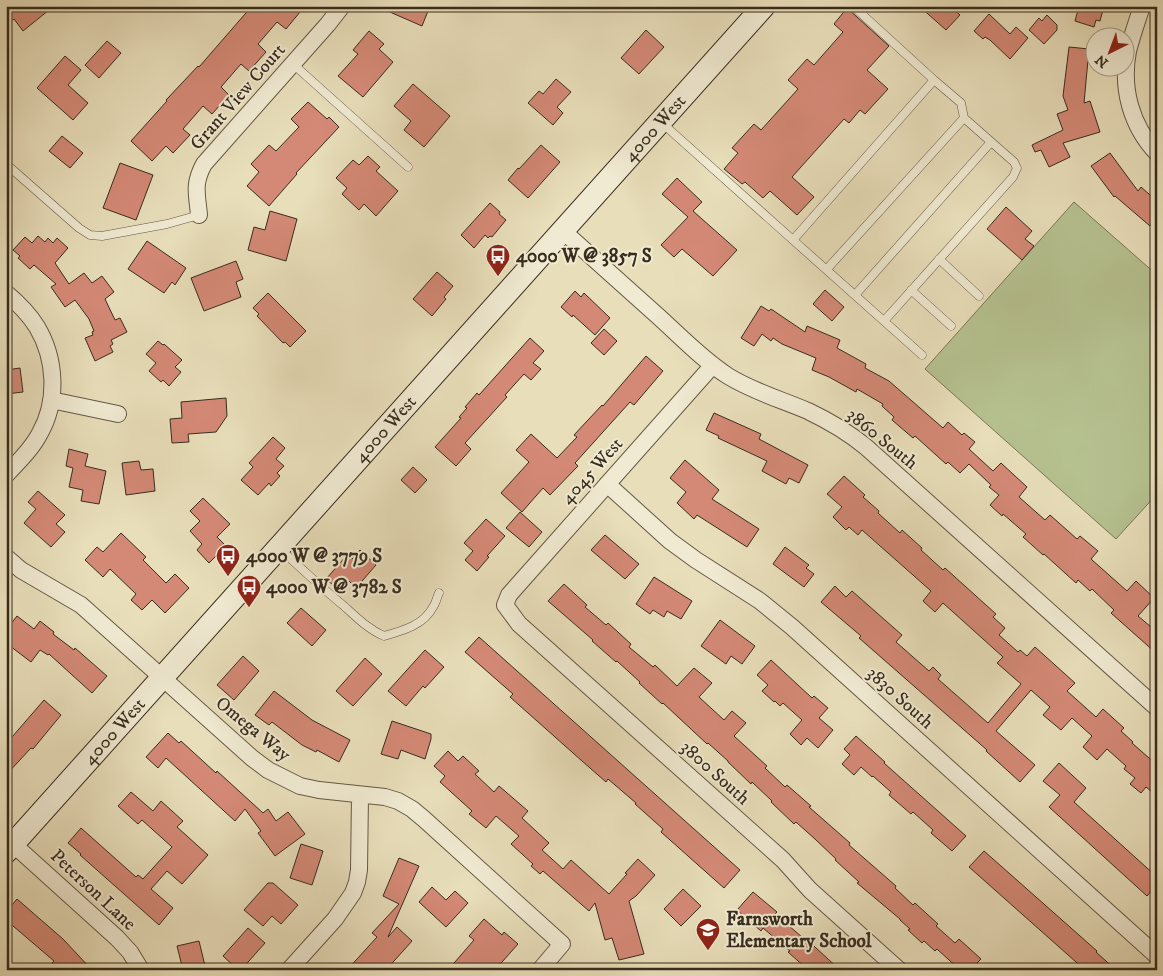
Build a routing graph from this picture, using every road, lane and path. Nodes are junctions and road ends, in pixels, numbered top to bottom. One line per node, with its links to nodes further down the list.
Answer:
1 (342, 6): 5 (street, Grant View Court)
2 (764, 6): 8 (street, 4000 West)
3 (853, 6): 6 (lane)
4 (1142, 6): 10 (street)
5 (293, 64): 12 (lane); 13 (street, Grant View Court)
6 (934, 80): 7 (lane); 15 (lane)
7 (964, 118): 9 (lane); 17 (lane)
8 (661, 122): 14 (street, 4000 West); 15 (lane)
9 (991, 142): 16 (lane); 20 (lane)
10 (1157, 152)
11 (6, 164): 13 (lane, Grant View Court)
12 (408, 167)
13 (200, 214)
14 (563, 231): 25 (street, 3860 South); 30 (street, 4000 West)
15 (793, 240): 17 (lane)
16 (939, 259): 18 (lane); 21 (lane)
17 (827, 269): 20 (lane)
18 (911, 290): 22 (lane); 23 (lane)
19 (6, 293): 26 (street)
20 (855, 295): 22 (lane)
21 (980, 296)
22 (884, 321): 24 (lane)
23 (952, 326)
24 (922, 355)
25 (713, 365): 29 (street, 4045 West); 35 (street, 3860 South)
26 (51, 400): 27 (street); 28 (street)
27 (118, 414)
28 (6, 475)
29 (607, 484): 33 (street, 4045 West); 38 (street, 3830 South)
30 (279, 548): 32 (lane); 34 (street, 4000 West)
31 (6, 557): 34 (street, Omega Way)
32 (439, 593)
33 (505, 605): 42 (street, 3800 South)
34 (162, 678): 36 (street, Omega Way); 37 (street, 4000 West)
35 (1157, 708)
36 (360, 794): 40 (street); 41 (street, Omega Way)
37 (10, 848): 39 (street, Peterson Lane)
38 (1157, 956)
39 (141, 970)
40 (289, 970)
41 (540, 970)
42 (899, 970)

